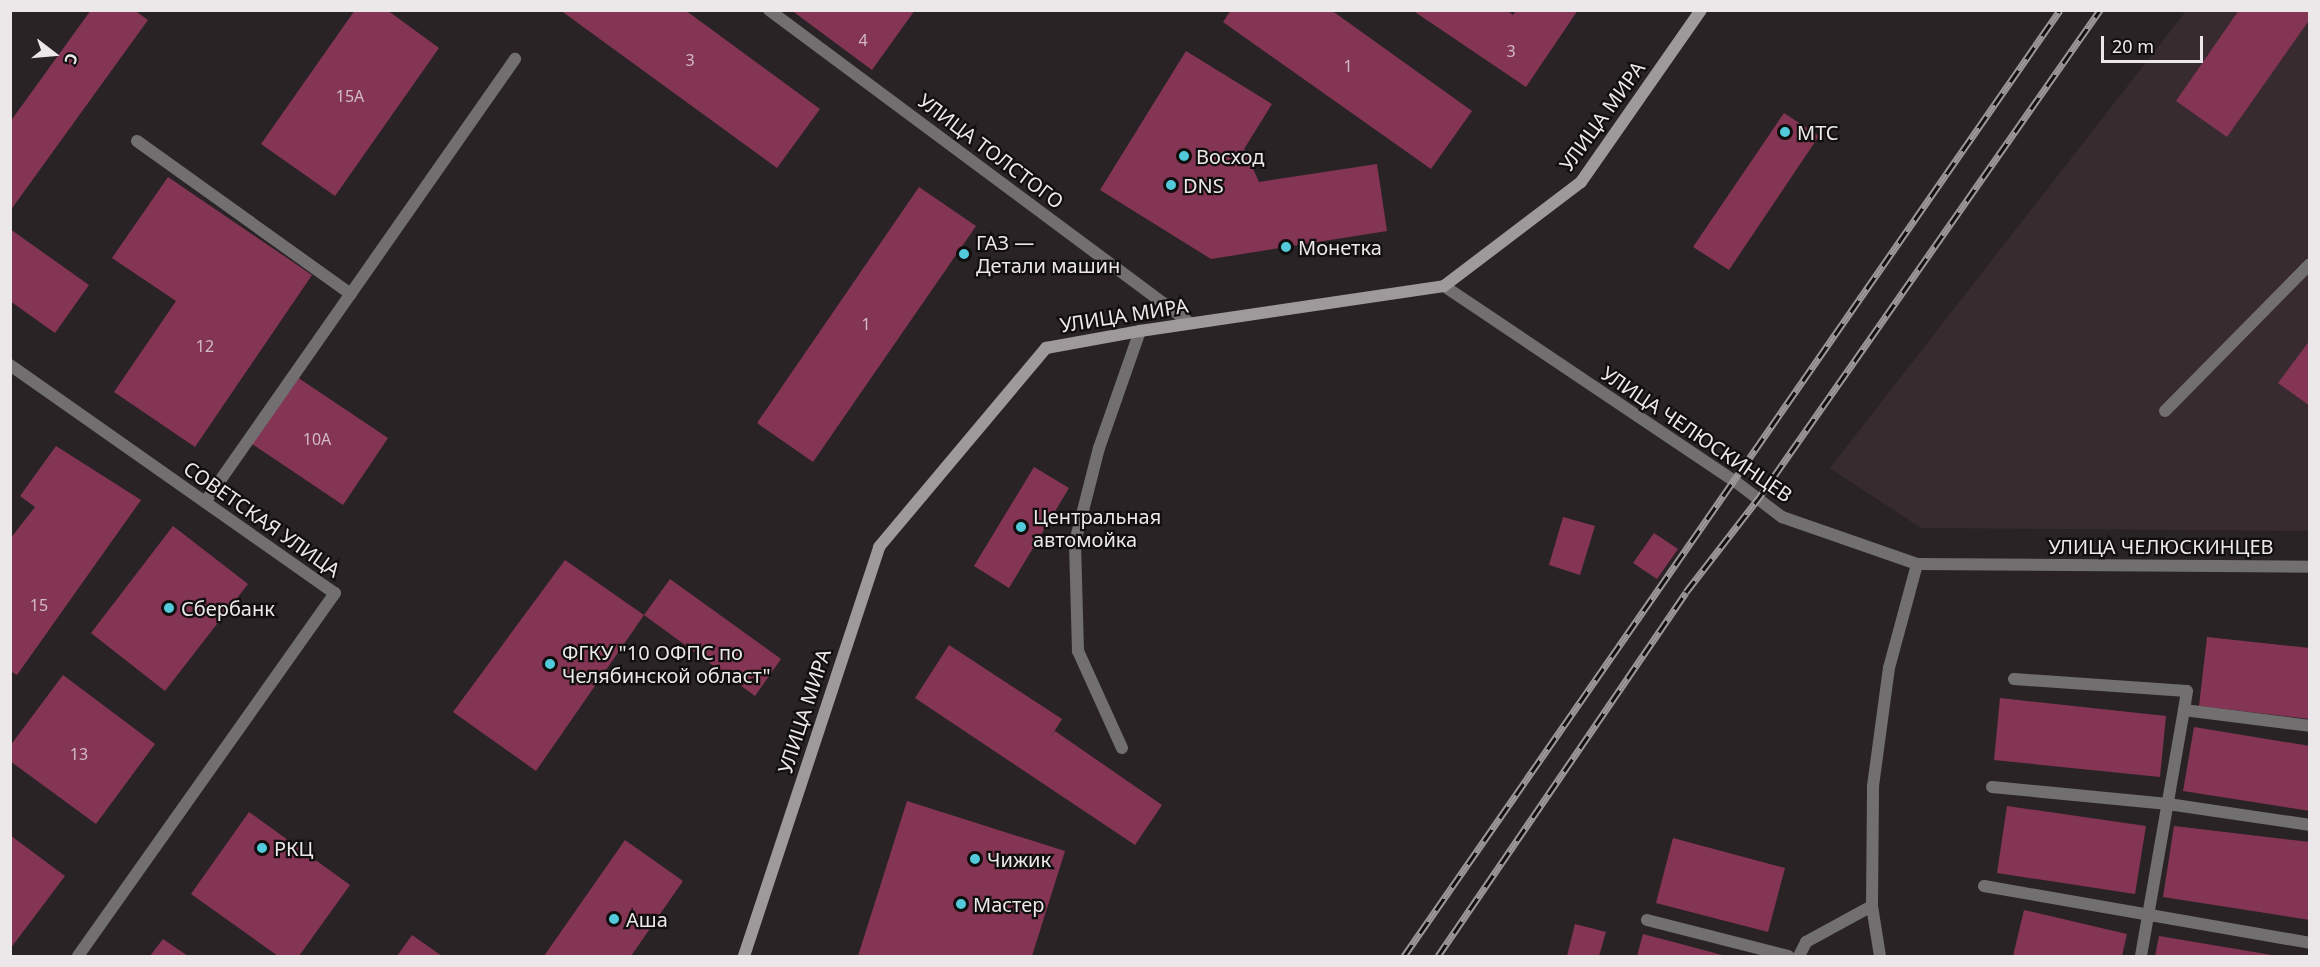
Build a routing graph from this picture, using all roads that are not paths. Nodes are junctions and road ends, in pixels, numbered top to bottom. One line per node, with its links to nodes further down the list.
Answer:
1 (769, 10): 8 (street, УЛИЦА ТОЛСТОГО)
2 (1701, 10): 6 (street, УЛИЦА МИРА)
3 (515, 59): 7 (street)
4 (137, 141): 7 (street)
5 (2310, 264): 11 (street)
6 (1444, 286): 8 (street, УЛИЦА МИРА); 13 (street, УЛИЦА ЧЕЛЮСКИНЦЕВ)
7 (351, 294): 12 (street)
8 (1190, 324): 9 (street, УЛИЦА МИРА)
9 (1140, 331): 18 (street); 28 (street, УЛИЦА МИРА)
10 (10, 365): 12 (street, СОВЕТСКАЯ УЛИЦА)
11 (2165, 411)
12 (205, 502): 27 (street, СОВЕТСКАЯ УЛИЦА)
13 (1917, 564): 14 (street, УЛИЦА ЧЕЛЮСКИНЦЕВ); 23 (street)
14 (2310, 567)
15 (2014, 679): 16 (street)
16 (2184, 710): 17 (street); 20 (street)
17 (2310, 726)
18 (1122, 748)
19 (1992, 787): 20 (street)
20 (2168, 804): 21 (street); 24 (street)
21 (2310, 825)
22 (1984, 886): 24 (street)
23 (1872, 906): 30 (street); 31 (street)
24 (2148, 916): 26 (street); 32 (street)
25 (1647, 920): 29 (street)
26 (2310, 943)
27 (78, 957)
28 (744, 957)
29 (1788, 957)
30 (1799, 957)
31 (1880, 957)
32 (2141, 957)

